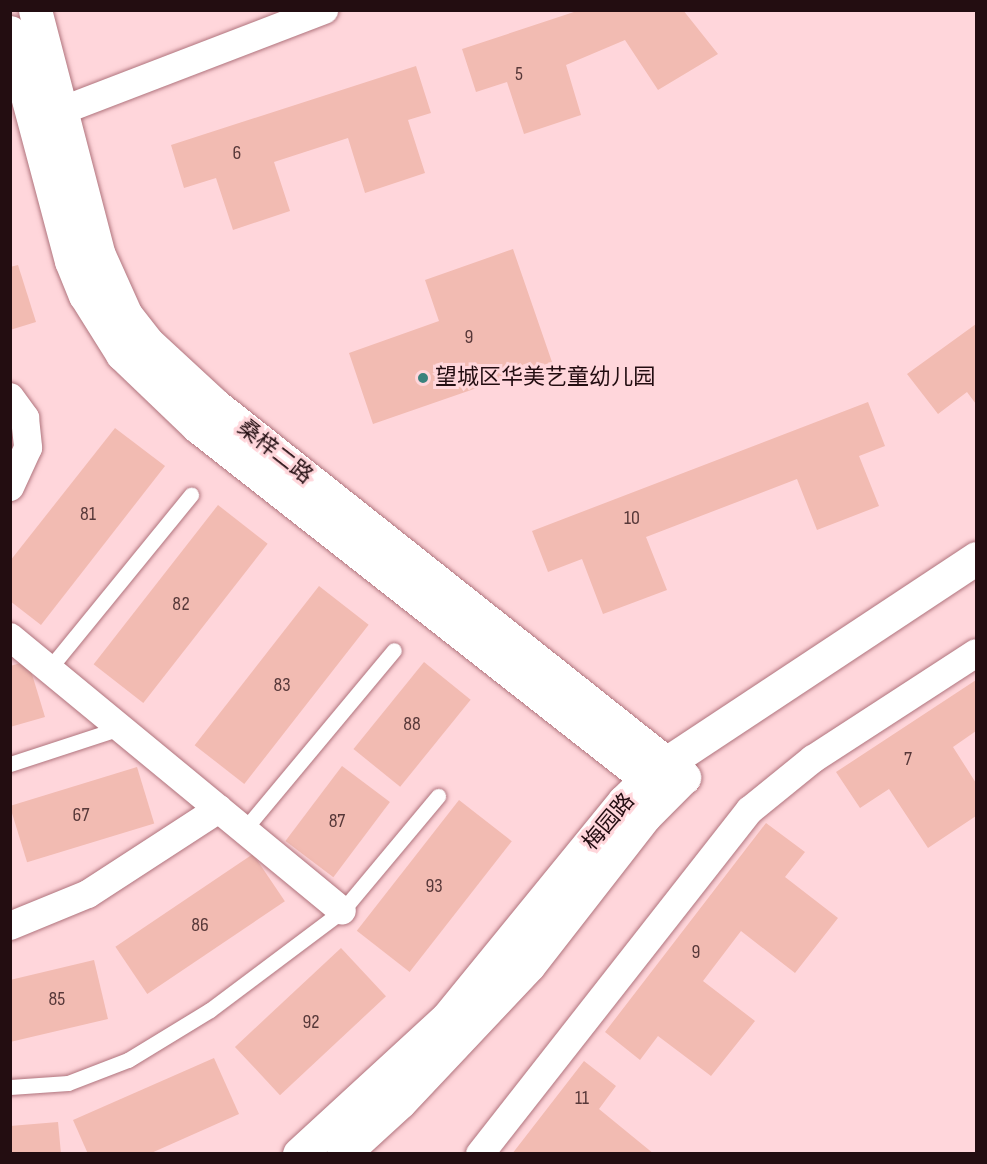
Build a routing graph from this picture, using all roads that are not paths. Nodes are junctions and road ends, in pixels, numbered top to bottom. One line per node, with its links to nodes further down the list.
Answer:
1 (35, 10): 4 (street, 桑梓二路)
2 (324, 10): 4 (street)
3 (10, 32): 16 (street, 桑梓二路)
4 (61, 111): 16 (street, 桑梓二路)
5 (10, 397): 6 (street)
6 (10, 487)
7 (191, 495): 13 (lane)
8 (976, 558): 16 (street, 梅园路)
9 (976, 575): 16 (street, 梅园路)
10 (10, 637): 13 (street)
11 (394, 650): 19 (lane)
12 (976, 653): 25 (street)
13 (49, 669): 14 (street)
14 (120, 728): 15 (lane); 18 (street)
15 (10, 764)
16 (666, 778): 23 (street, 梅园路); 24 (street, 梅园路)
17 (438, 796): 20 (lane)
18 (219, 809): 19 (street); 21 (street)
19 (244, 830): 20 (street)
20 (342, 911): 22 (lane)
21 (10, 926)
22 (10, 1087)
23 (299, 1154)
24 (343, 1154)
25 (480, 1154)

